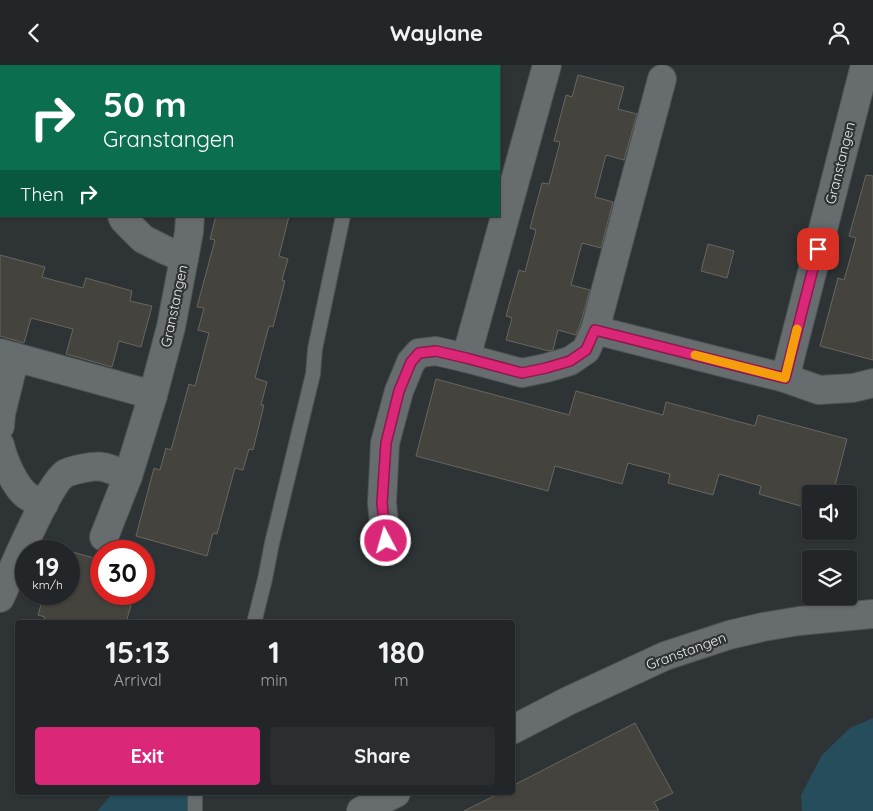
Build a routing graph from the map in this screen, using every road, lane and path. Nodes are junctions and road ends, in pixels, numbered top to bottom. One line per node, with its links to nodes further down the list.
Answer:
1 (547, 65): 10 (street)
2 (865, 65): 11 (street, Granstangen)
3 (662, 79): 8 (street)
4 (122, 217): 7 (street)
5 (190, 217): 7 (street, Granstangen)
6 (343, 217): 22 (lane)
7 (184, 258): 13 (street, Granstangen)
8 (595, 330): 10 (street); 11 (street)
9 (8, 355): 13 (street); 14 (street)
10 (466, 358): 19 (street)
11 (785, 378): 12 (street)
12 (873, 383)
13 (153, 395): 16 (street, Granstangen)
14 (0, 426)
15 (0, 445): 17 (street)
16 (128, 476): 17 (street); 18 (street, Granstangen)
17 (44, 504): 20 (street)
18 (104, 537)
19 (386, 541)
20 (0, 598)
21 (873, 614): 23 (street, Granstangen)
22 (255, 620)
23 (515, 729)
24 (194, 795): 26 (lane)
25 (392, 795): 27 (street)
26 (195, 811)
27 (361, 811)

